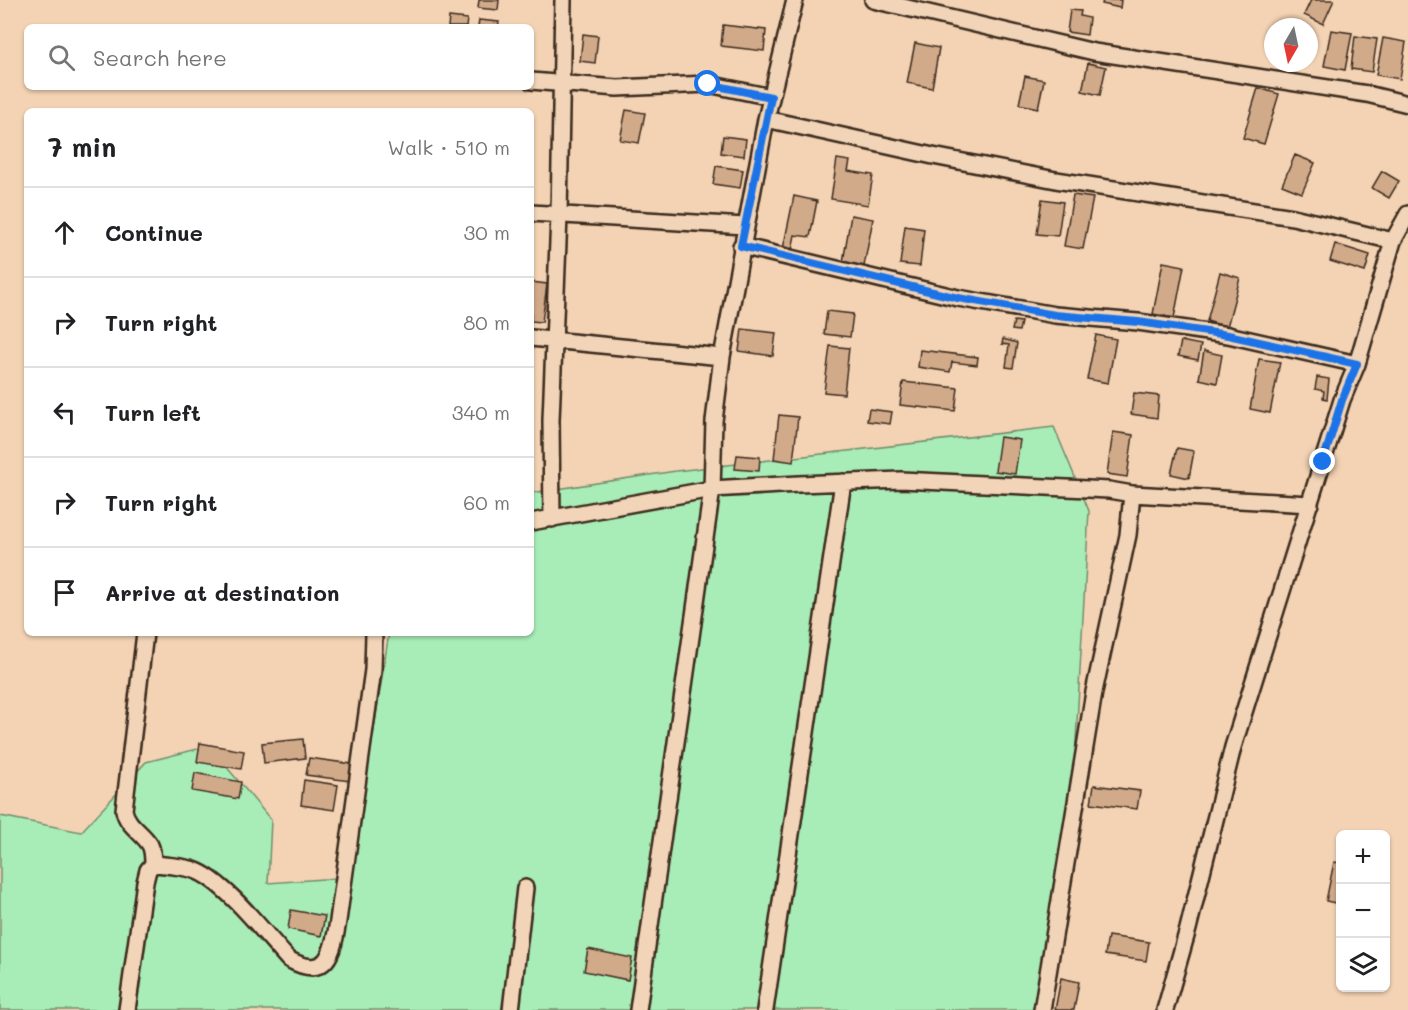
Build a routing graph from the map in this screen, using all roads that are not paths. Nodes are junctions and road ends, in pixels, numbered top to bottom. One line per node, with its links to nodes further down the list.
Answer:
1 (563, 0): 5 (street)
2 (795, 0): 6 (street)
3 (873, 0): 7 (street)
4 (534, 81): 5 (street)
5 (561, 82): 6 (street); 11 (street)
6 (771, 97): 8 (street)
7 (1408, 104)
8 (766, 119): 12 (street); 13 (street)
9 (534, 213): 11 (street)
10 (1408, 214): 13 (street)
11 (559, 216): 12 (street); 16 (street)
12 (745, 226): 14 (street)
13 (1394, 241): 18 (street)
14 (741, 246): 17 (street); 18 (street)
15 (534, 338): 16 (street)
16 (553, 340): 17 (street); 23 (street)
17 (722, 357): 20 (street)
18 (1357, 364): 22 (street)
19 (843, 482): 20 (street); 21 (street); 32 (street)
20 (712, 489): 23 (street); 31 (street)
21 (1132, 494): 22 (street); 33 (street)
22 (1310, 504): 34 (street)
23 (552, 519): 24 (street)
24 (534, 522)
25 (145, 636): 27 (street)
26 (374, 636): 27 (street)
27 (153, 864): 29 (street)
28 (525, 888): 30 (street)
29 (127, 1010)
30 (512, 1010)
31 (638, 1010)
32 (765, 1010)
33 (1042, 1010)
34 (1166, 1010)

